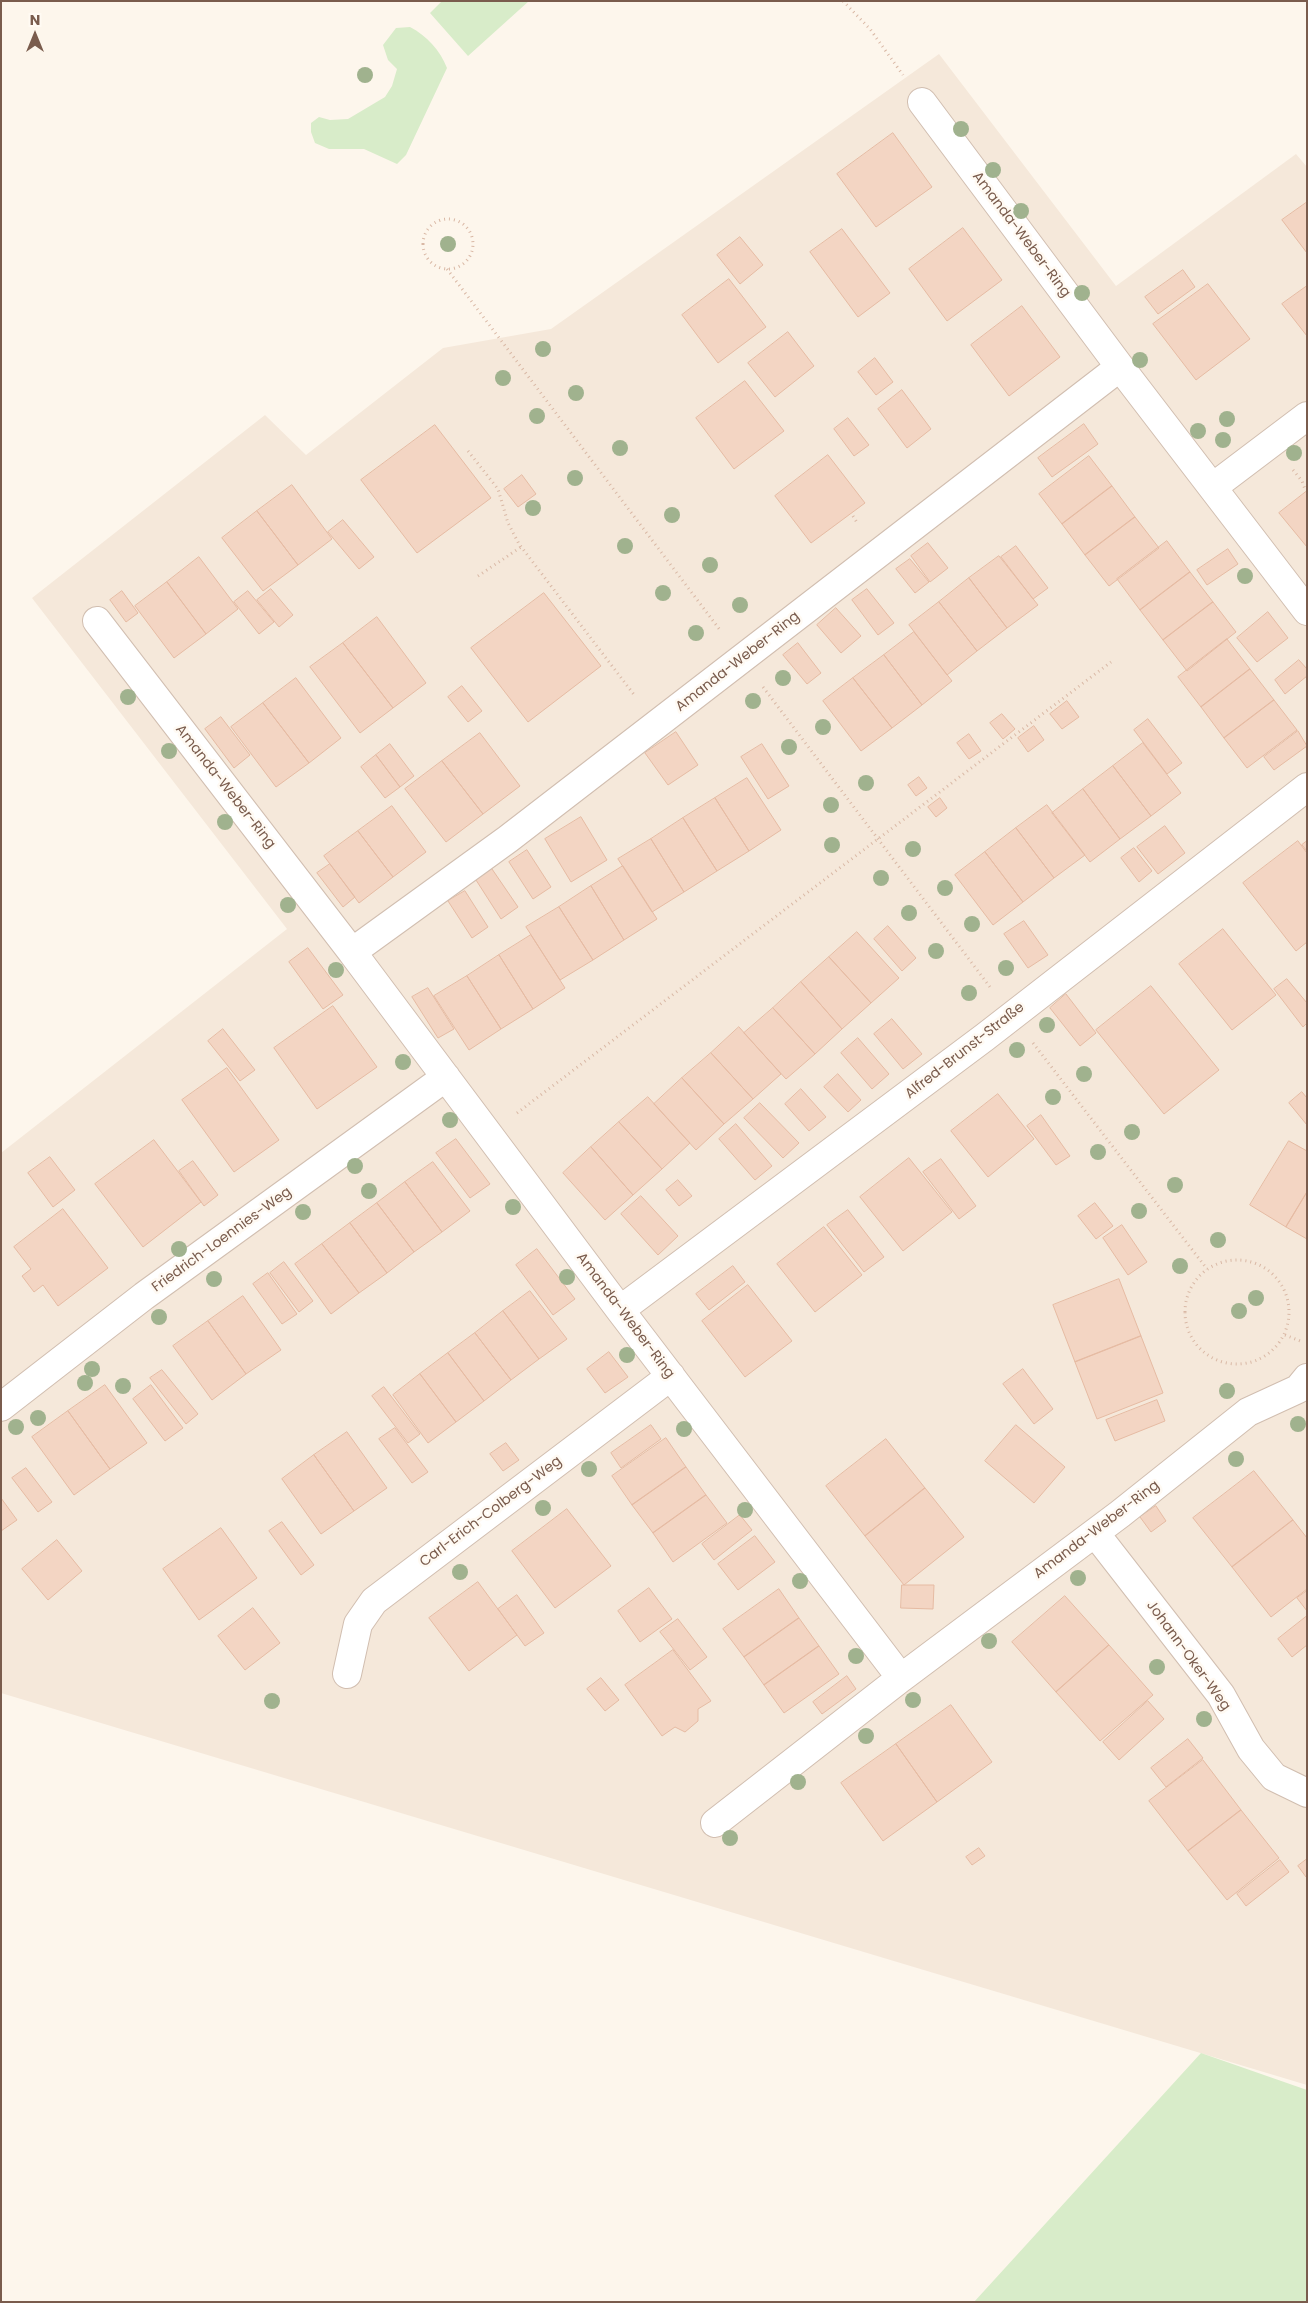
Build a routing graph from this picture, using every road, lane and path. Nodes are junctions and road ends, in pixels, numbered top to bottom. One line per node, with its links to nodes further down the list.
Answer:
1 (843, 1): 2 (path)
2 (922, 102): 4 (street, Amanda-Weber-Ring)
3 (447, 270): 3 (path); 12 (path)
4 (1120, 367): 7 (street, Amanda-Weber-Ring); 12 (street, Amanda-Weber-Ring)
5 (1307, 416): 7 (street)
6 (468, 450): 8 (path)
7 (1213, 488): 10 (street, Amanda-Weber-Ring)
8 (521, 547): 9 (path); 14 (path)
9 (478, 576)
10 (1307, 611)
11 (98, 621): 17 (street, Amanda-Weber-Ring)
12 (742, 658): 14 (street, Amanda-Weber-Ring); 16 (path)
13 (1111, 662): 16 (path)
14 (656, 724): 17 (street, Amanda-Weber-Ring)
15 (1307, 787): 18 (street, Alfred-Brunst-Straße)
16 (879, 839): 18 (path); 20 (path)
17 (352, 952): 19 (street, Amanda-Weber-Ring)
18 (1012, 1016): 21 (path); 22 (street, Alfred-Brunst-Straße)
19 (446, 1077): 20 (street, Amanda-Weber-Ring); 27 (street, Friedrich-Loennies-Weg)
20 (488, 1133): 22 (street, Amanda-Weber-Ring)
21 (1206, 1269): 23 (path); 23 (path)
22 (620, 1310): 25 (street, Amanda-Weber-Ring)
23 (1285, 1335): 24 (path)
24 (1307, 1344)
25 (671, 1376): 29 (street, Carl-Erich-Colberg-Weg); 30 (street, Amanda-Weber-Ring)
26 (1304, 1389): 28 (street, Amanda-Weber-Ring)
27 (1, 1407)
28 (1095, 1533): 30 (street, Amanda-Weber-Ring); 31 (street, Johann-Oker-Weg)
29 (347, 1674)
30 (901, 1678): 32 (street, Amanda-Weber-Ring)
31 (1307, 1793)
32 (715, 1823)

